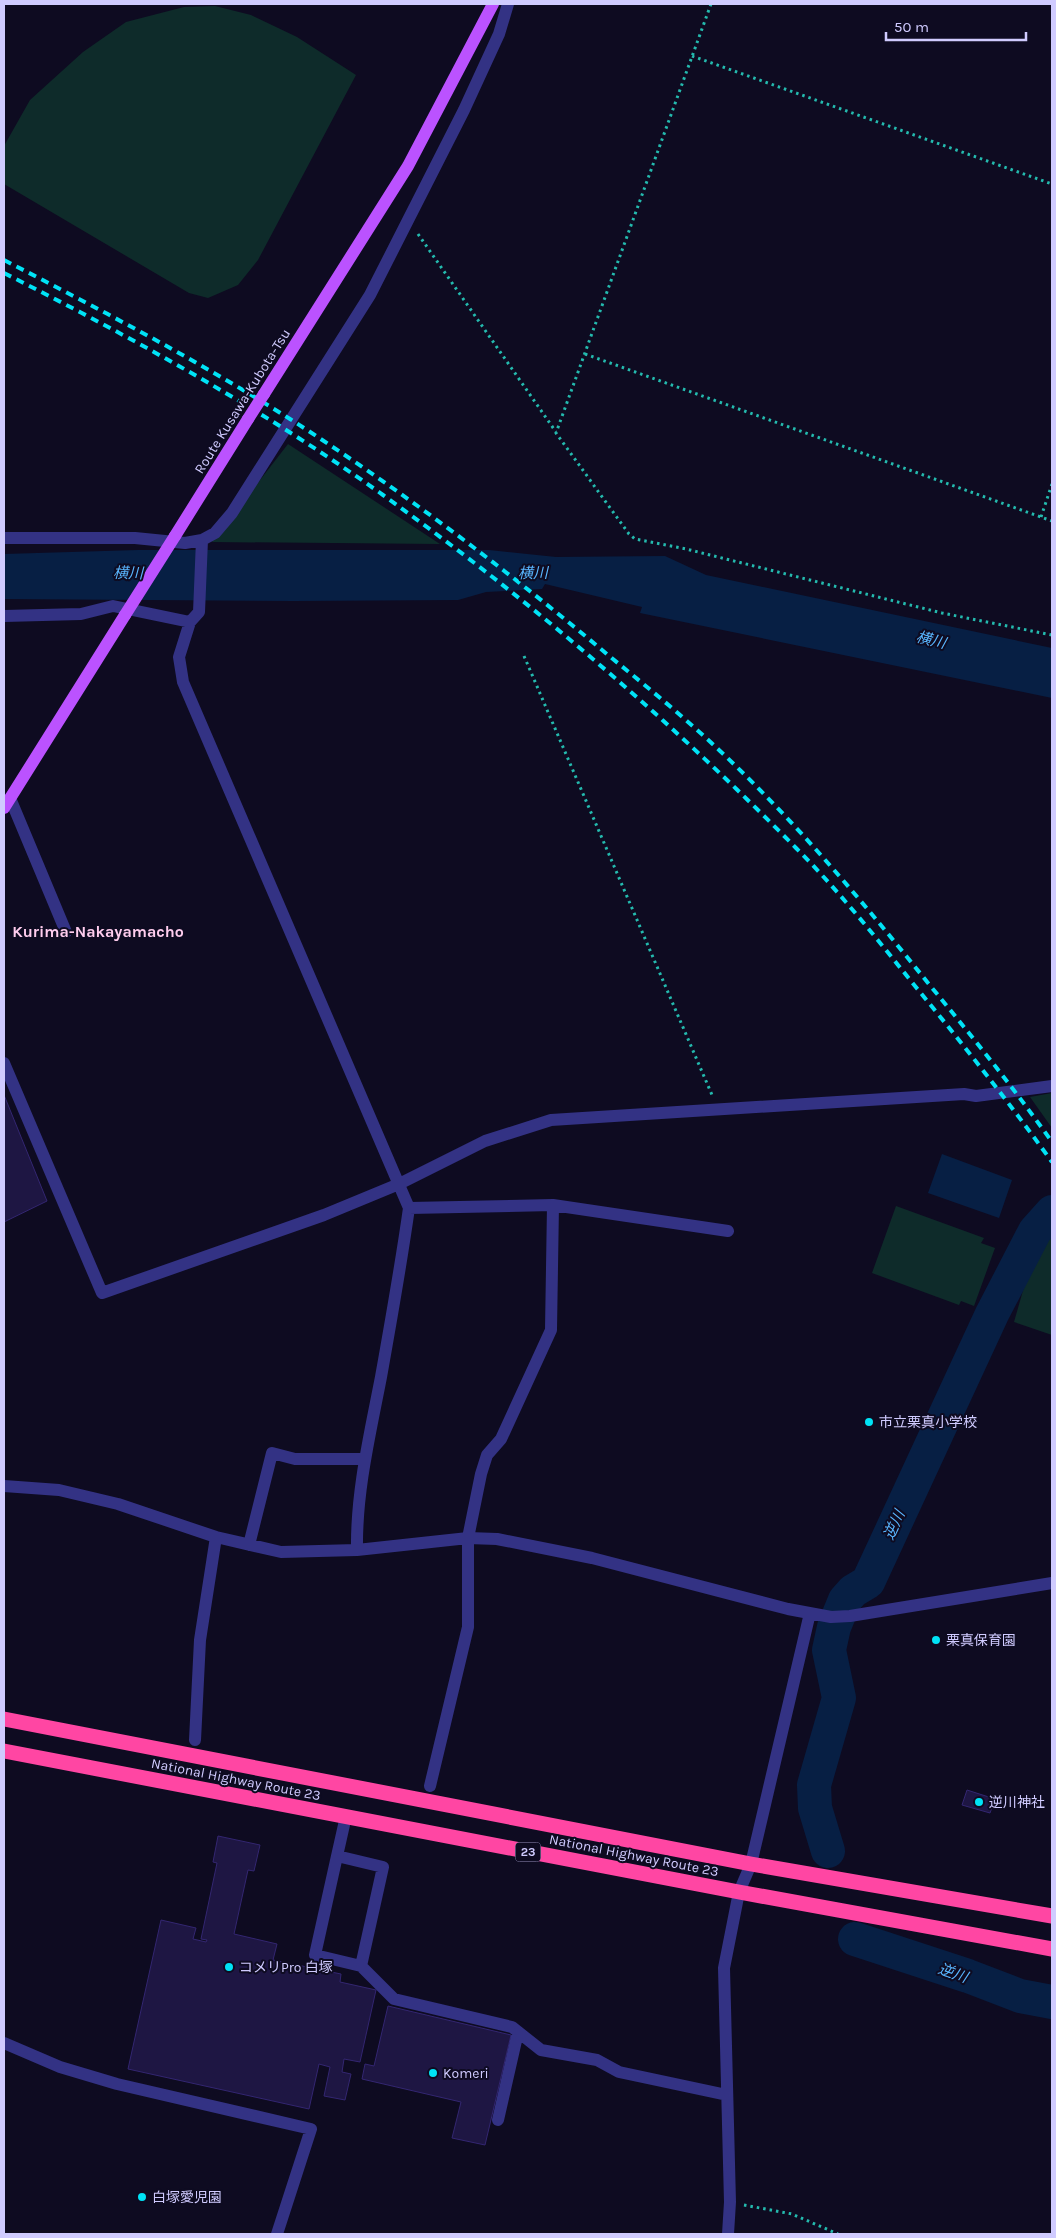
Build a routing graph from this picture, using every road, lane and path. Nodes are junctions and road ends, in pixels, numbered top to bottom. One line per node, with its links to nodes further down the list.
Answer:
1 (493, 4): 18 (main road, Route Kusawa-Kubota-Tsu, bridge)
2 (508, 4): 6 (street)
3 (711, 4): 4 (path)
4 (692, 56): 5 (path); 7 (path)
5 (1052, 184)
6 (407, 222): 8 (path); 13 (street)
7 (586, 354): 8 (path); 10 (path)
8 (556, 432): 16 (path)
9 (1052, 484): 10 (path)
10 (1041, 517): 11 (path)
11 (1052, 521)
12 (4, 538): 13 (street)
13 (201, 544): 15 (street)
14 (4, 616): 15 (street)
15 (190, 622): 23 (street)
16 (1052, 635)
17 (524, 656): 22 (path)
18 (7, 803): 19 (street)
19 (66, 932)
20 (4, 1063): 23 (street)
21 (1052, 1086): 22 (street)
22 (718, 1109): 23 (street)
23 (399, 1184): 25 (street)
24 (553, 1205): 25 (street); 26 (street); 30 (street)
25 (409, 1208): 27 (street)
26 (728, 1231)
27 (365, 1459): 31 (street); 32 (street)
28 (4, 1486): 29 (street)
29 (216, 1537): 31 (street); 36 (street)
30 (468, 1538): 32 (street); 34 (street); 38 (street)
31 (249, 1544): 32 (street)
32 (357, 1550)
33 (1052, 1583): 34 (street)
34 (810, 1614): 41 (street)
35 (4, 1719): 41 (highway, National Highway Route 23 / 23)
36 (195, 1740)
37 (4, 1751): 39 (highway, National Highway Route 23 / 23)
38 (430, 1786)
39 (346, 1816): 40 (street); 42 (highway, National Highway Route 23 / 23)
40 (337, 1856): 45 (street); 45 (street)
41 (751, 1864): 42 (street); 43 (highway, National Highway Route 23 / 23)
42 (739, 1892): 44 (highway, National Highway Route 23 / 23); 48 (street)
43 (1052, 1916)
44 (1052, 1949)
45 (361, 1966): 46 (street)
46 (518, 2032): 48 (street); 49 (street)
47 (4, 2044): 51 (street)
48 (727, 2095): 50 (street)
49 (498, 2120)
50 (730, 2202): 52 (street); 53 (path)
51 (277, 2234)
52 (728, 2234)
53 (838, 2234)

